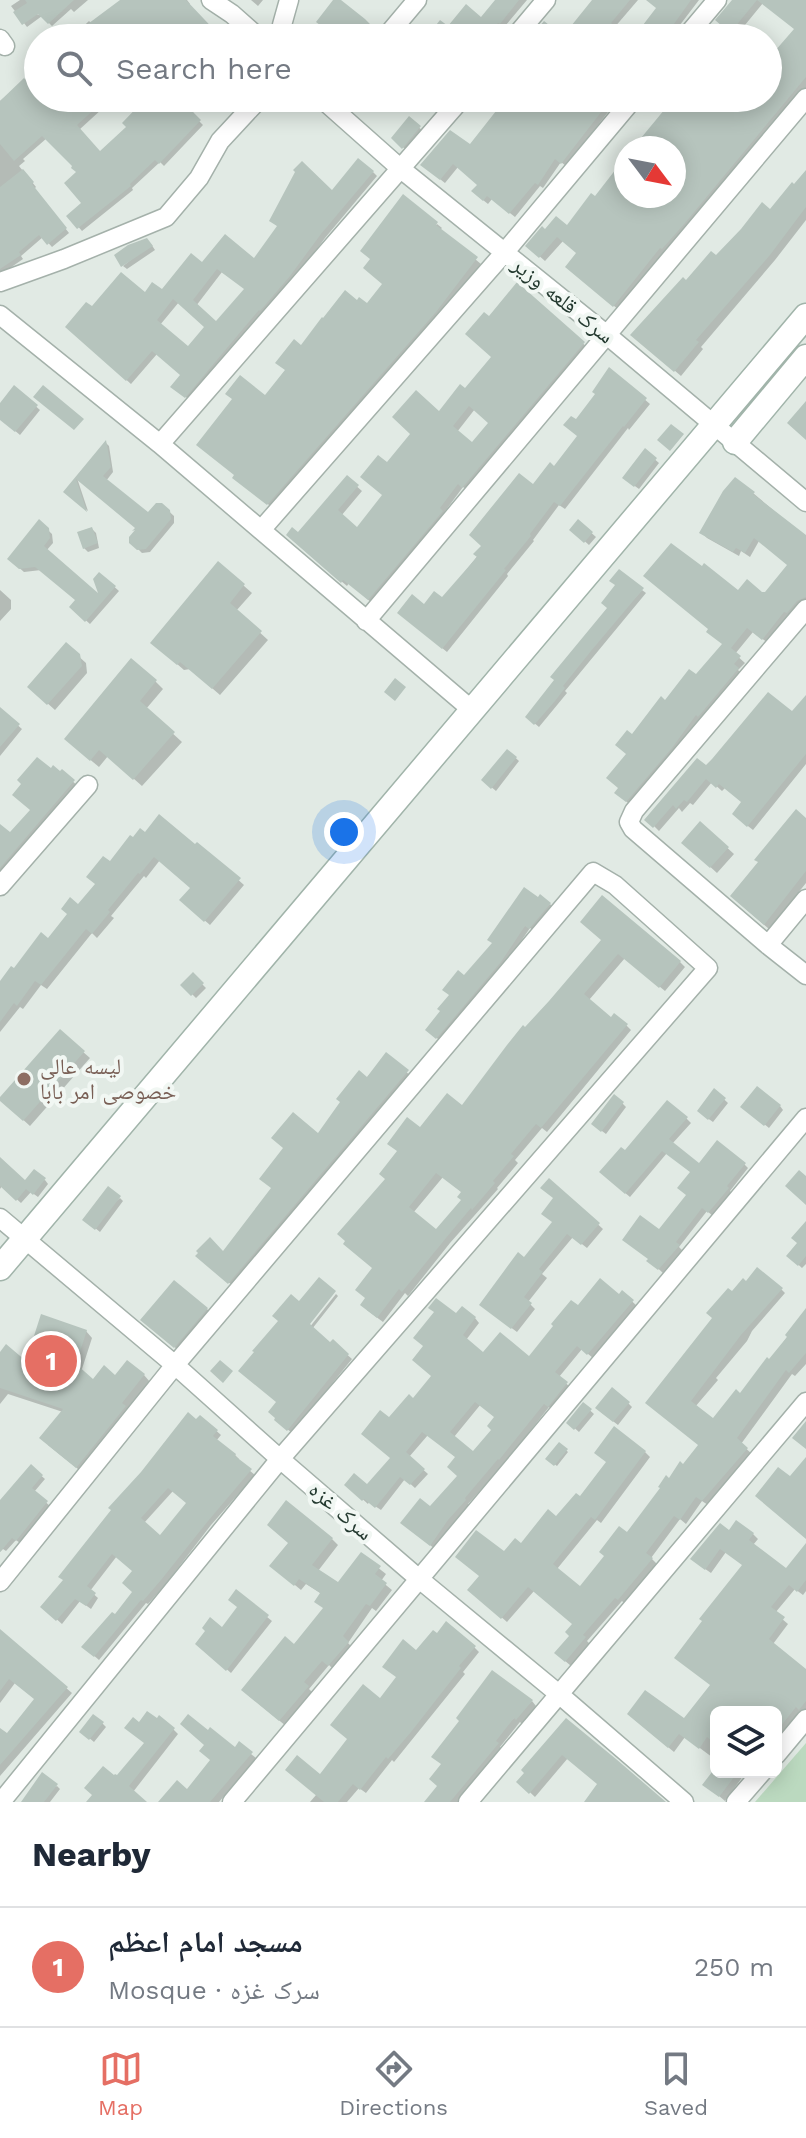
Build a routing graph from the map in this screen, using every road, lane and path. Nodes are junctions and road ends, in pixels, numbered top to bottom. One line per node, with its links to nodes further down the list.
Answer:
1 (211, 0): 6 (street)
2 (289, 0): 7 (street)
3 (417, 0): 8 (street)
4 (546, 0): 9 (street)
5 (717, 0): 10 (street)
6 (243, 24)
7 (282, 24)
8 (397, 24)
9 (526, 24)
10 (697, 24)
11 (806, 98): 21 (street)
12 (247, 112): 18 (street)
13 (340, 112): 16 (street, سرک قلعه وزیر)
14 (450, 112): 16 (street)
15 (622, 112): 17 (street)
16 (401, 169): 17 (street, سرک قلعه وزیر); 25 (street)
17 (504, 253): 21 (street, سرک قلعه وزیر); 27 (street)
18 (0, 282)
19 (0, 315): 25 (street)
20 (806, 316): 23 (street)
21 (607, 335): 23 (street, سرک قلعه وزیر); 29 (street)
22 (806, 357): 24 (street)
23 (714, 424): 24 (street, سرک قلعه وزیر); 30 (street)
24 (735, 442): 26 (street, سرک قلعه وزیر)
25 (160, 444): 27 (street)
26 (806, 502)
27 (261, 530): 29 (street)
28 (806, 609): 34 (street)
29 (366, 621): 30 (street)
30 (472, 710): 38 (street)
31 (88, 785): 32 (street)
32 (0, 886)
33 (806, 899): 34 (street)
34 (768, 945): 35 (street)
35 (806, 975)
36 (806, 1118): 43 (street)
37 (0, 1218): 38 (street, سرک غزه)
38 (25, 1239): 39 (street); 40 (street, سرک غزه)
39 (0, 1268)
40 (175, 1365): 42 (street, سرک غزه); 42 (street); 44 (street)
41 (806, 1402): 45 (street)
42 (280, 1459): 43 (street, سرک غزه); 49 (street)
43 (418, 1578): 45 (street, سرک غزه); 50 (street)
44 (0, 1582)
45 (560, 1695): 51 (street); 52 (street, سرک غزه)
46 (806, 1719): 47 (street)
47 (782, 1748)
48 (757, 1778): 53 (street)
49 (1, 1802)
50 (232, 1802)
51 (468, 1802)
52 (684, 1802)
53 (736, 1802)

